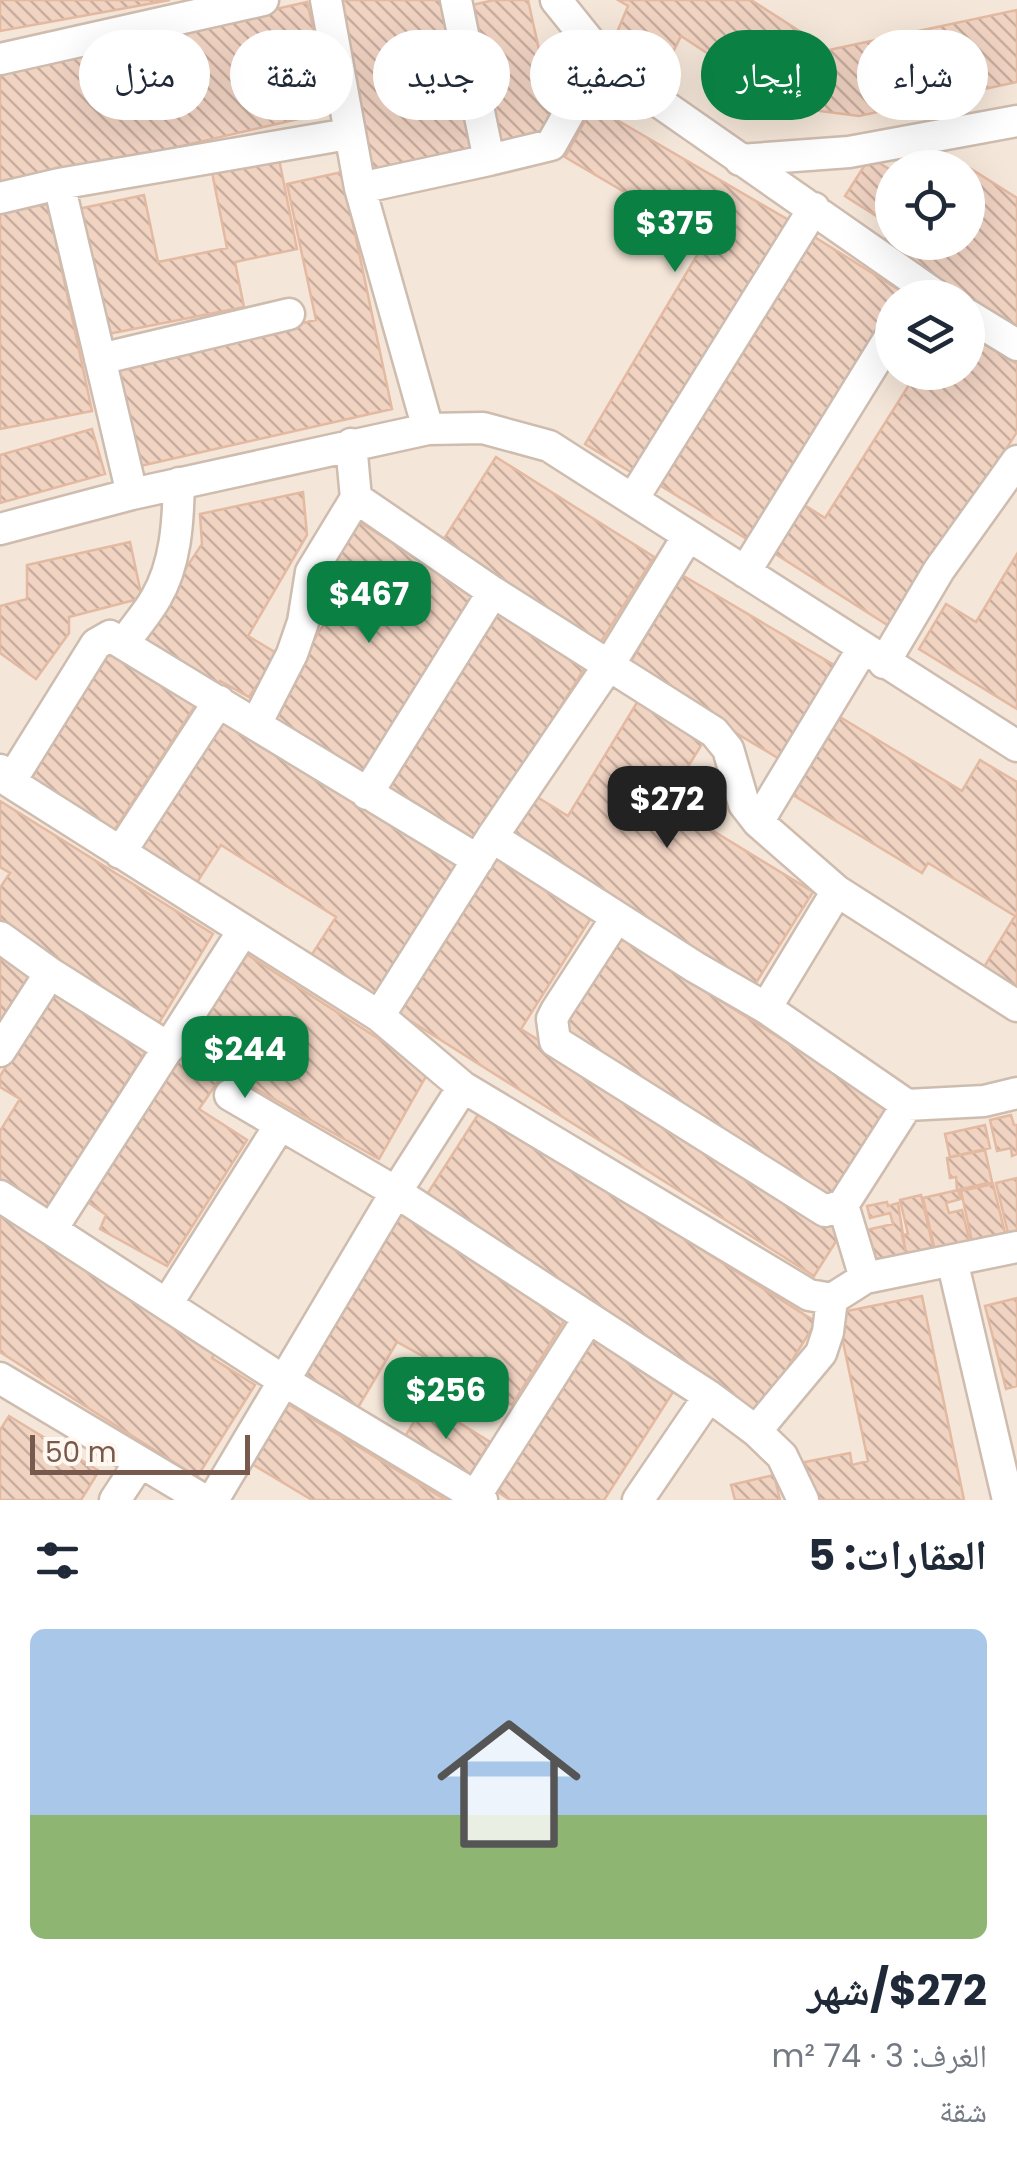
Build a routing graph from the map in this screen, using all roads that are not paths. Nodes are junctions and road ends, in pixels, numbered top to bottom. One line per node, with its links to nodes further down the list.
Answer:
1 (263, 0): 6 (street)
2 (326, 0): 10 (street)
3 (456, 0): 11 (street)
4 (556, 0): 5 (street)
5 (580, 30)
6 (0, 59)
7 (681, 116): 12 (street)
8 (565, 120): 11 (street)
9 (1017, 121): 12 (street)
10 (348, 134): 13 (street); 14 (street)
11 (488, 160): 14 (street)
12 (740, 160): 16 (street)
13 (58, 184): 15 (street); 21 (street)
14 (360, 188): 23 (street)
15 (0, 198)
16 (814, 208): 17 (street); 29 (street)
17 (907, 280)
18 (289, 314): 21 (street)
19 (985, 325): 20 (street)
20 (1017, 345)
21 (100, 358): 27 (street)
22 (875, 362): 32 (street)
23 (428, 429): 24 (street); 29 (street)
24 (352, 444): 26 (street); 28 (street)
25 (1012, 481): 35 (street)
26 (180, 483): 27 (street); 34 (street)
27 (132, 494): 30 (street)
28 (356, 498): 33 (street); 38 (street)
29 (632, 499): 31 (street)
30 (0, 530)
31 (688, 536): 32 (street); 36 (street)
32 (745, 572): 35 (street)
33 (494, 592): 36 (street); 41 (street)
34 (124, 643): 37 (street); 40 (street)
35 (873, 656): 39 (street); 42 (street)
36 (609, 665): 42 (street); 43 (street)
37 (218, 701): 38 (street); 44 (street)
38 (256, 724): 41 (street)
39 (1017, 746)
40 (5, 776): 44 (street)
41 (367, 794): 43 (street)
42 (758, 822): 45 (street)
43 (485, 848): 46 (street); 52 (street)
44 (120, 853): 47 (street)
45 (837, 891): 50 (street); 51 (street)
46 (616, 917): 51 (street); 62 (street)
47 (242, 931): 52 (street); 53 (street)
48 (0, 937): 49 (street)
49 (50, 974): 53 (street); 54 (street)
50 (1017, 1006)
51 (766, 1008): 58 (street)
52 (379, 1016): 55 (street)
53 (168, 1048): 63 (street)
54 (0, 1051)
55 (463, 1086): 60 (street); 67 (street)
56 (1017, 1093): 58 (street)
57 (230, 1095): 59 (street)
58 (906, 1104): 62 (street)
59 (280, 1125): 60 (street); 68 (street)
60 (396, 1192): 69 (street); 71 (street)
61 (0, 1196): 63 (street)
62 (843, 1205): 66 (street)
63 (52, 1229): 68 (street)
64 (1017, 1247): 65 (street)
65 (952, 1260): 66 (street); 81 (street)
66 (864, 1278): 67 (street)
67 (832, 1298): 73 (street)
68 (167, 1304): 71 (street)
69 (588, 1319): 72 (street); 75 (street)
70 (0, 1378): 74 (street)
71 (284, 1381): 75 (street); 78 (street)
72 (709, 1396): 73 (street); 79 (street)
73 (756, 1431): 80 (street)
74 (140, 1462): 76 (street); 77 (street)
75 (476, 1499)
76 (115, 1500)
77 (204, 1500)
78 (214, 1500)
79 (638, 1500)
80 (803, 1500)
81 (1008, 1500)

